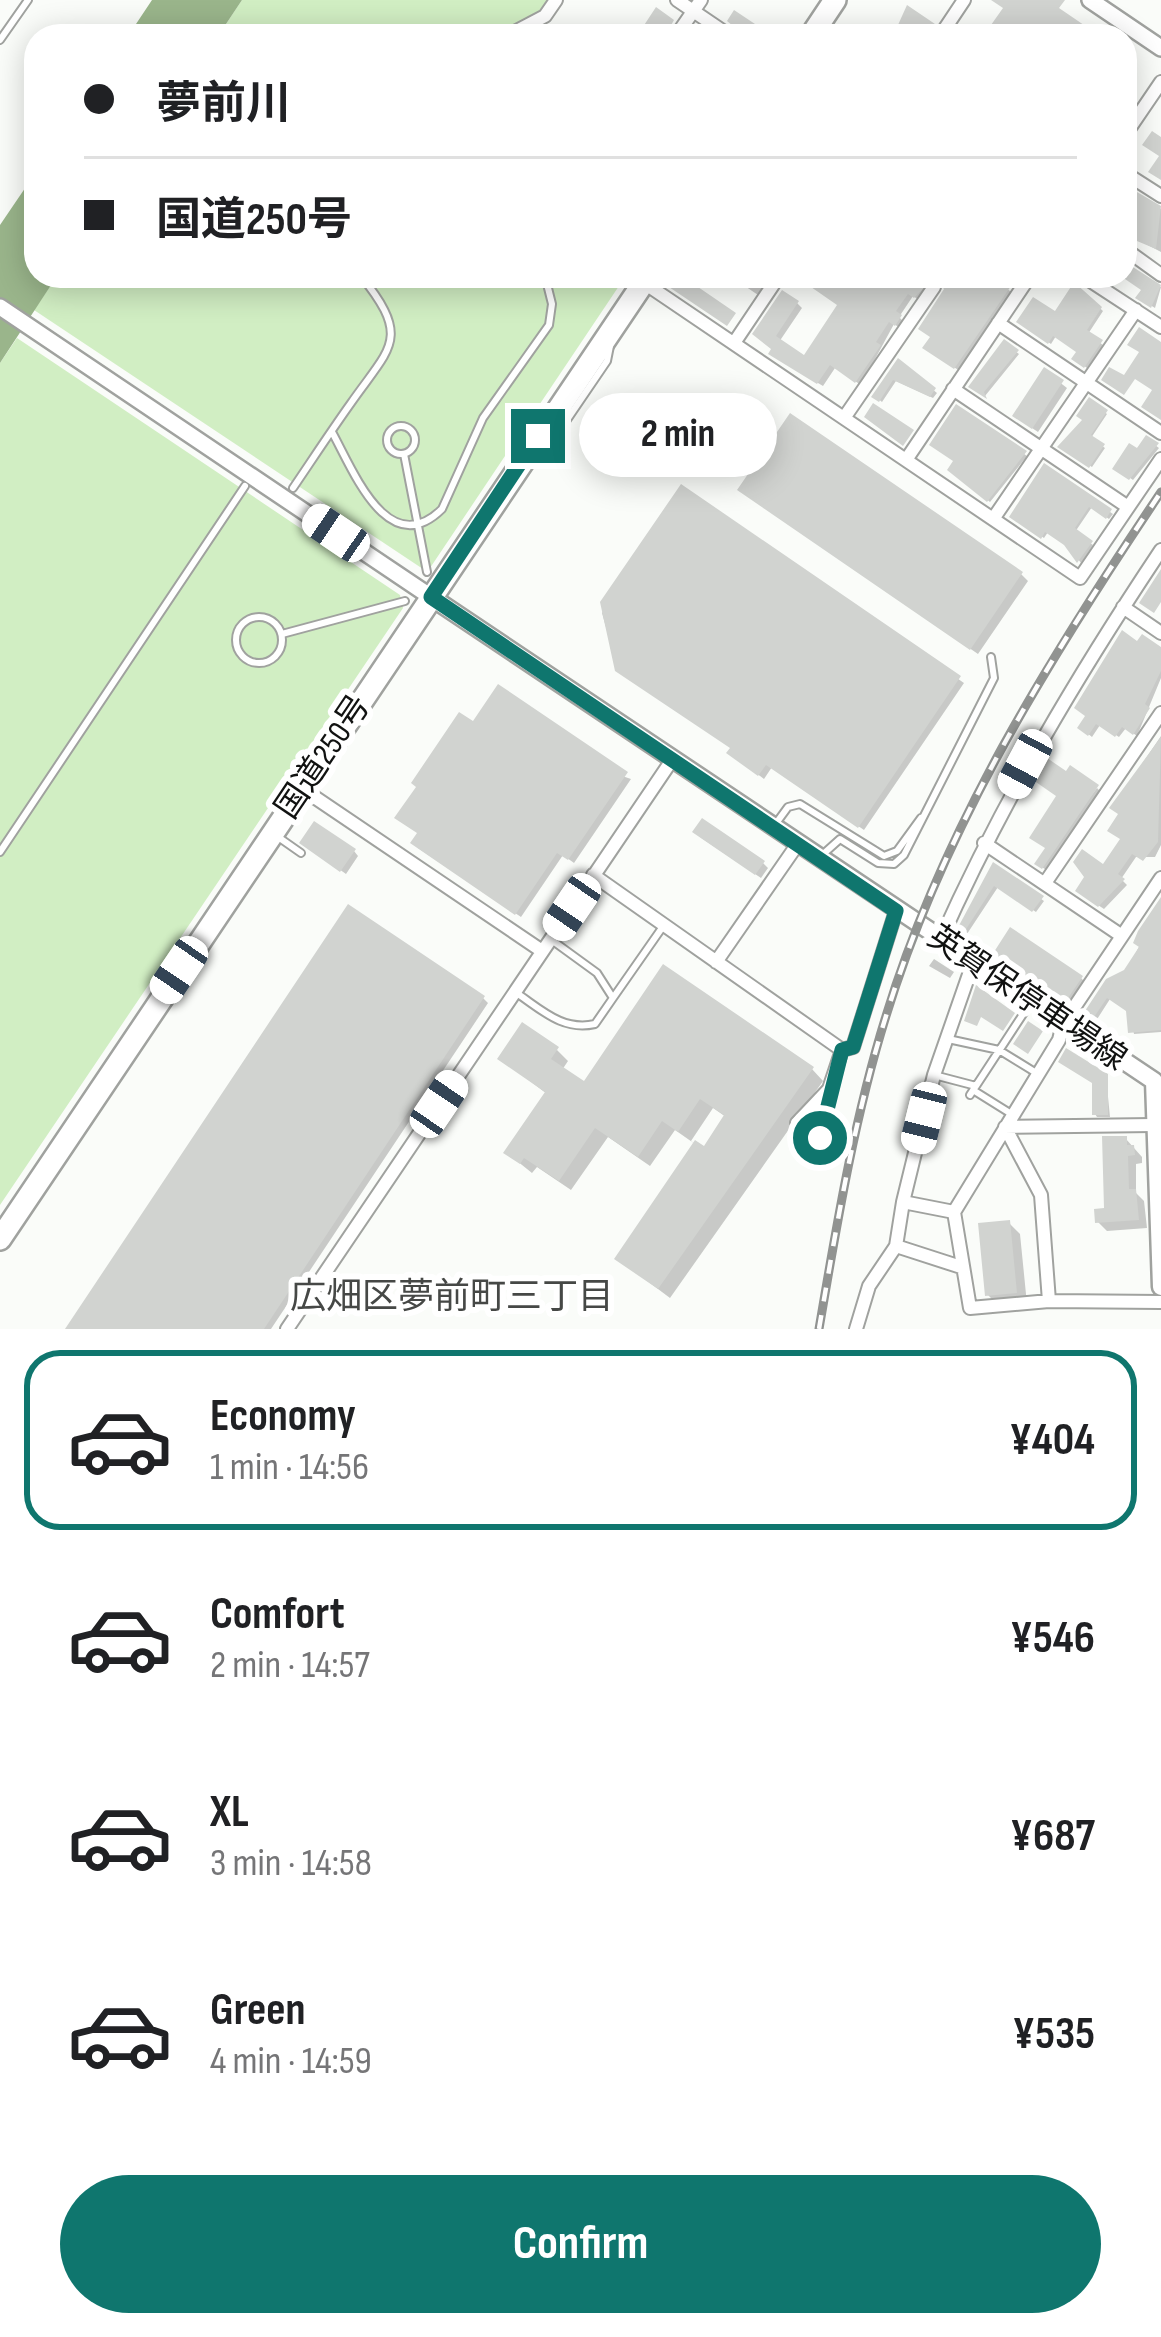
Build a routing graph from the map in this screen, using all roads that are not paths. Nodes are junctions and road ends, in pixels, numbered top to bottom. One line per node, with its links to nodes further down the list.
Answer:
1 (28, 0): 8 (lane)
2 (556, 0): 6 (street)
3 (676, 0): 5 (street)
4 (1090, 0): 7 (street)
5 (697, 6)
6 (530, 24)
7 (1126, 24)
8 (0, 40)
9 (1161, 82): 10 (street)
10 (1137, 117)
11 (370, 288): 27 (lane)
12 (548, 288): 37 (lane)
13 (636, 288): 40 (highway, 国道250号)
14 (656, 288): 23 (street)
15 (771, 288): 23 (street)
16 (933, 288): 26 (street)
17 (1022, 288): 22 (street)
18 (1102, 288): 20 (street)
19 (0, 308): 40 (street)
20 (1136, 310): 21 (street); 24 (street)
21 (1159, 322)
22 (998, 323): 24 (street); 25 (street)
23 (734, 343): 26 (street)
24 (1086, 383): 28 (street); 29 (street)
25 (953, 389): 29 (street); 32 (street)
26 (844, 418): 32 (street)
27 (332, 432): 34 (lane); 37 (lane)
28 (1161, 434)
29 (1041, 448): 35 (street); 36 (street)
30 (404, 454): 30 (lane); 37 (lane)
31 (1161, 459): 35 (street)
32 (906, 460): 36 (street)
33 (245, 486): 54 (lane)
34 (293, 488)
35 (1129, 507): 36 (street)
36 (993, 519)
37 (418, 525): 39 (lane)
38 (1161, 550): 42 (street)
39 (427, 572)
40 (431, 597): 47 (main road, 英賀保停車場線); 48 (highway, 国道250号)
41 (405, 601): 44 (lane)
42 (1123, 607): 43 (street); 52 (street)
43 (1161, 633)
44 (282, 634): 44 (lane)
45 (991, 657): 49 (lane)
46 (1161, 713): 59 (street)
47 (672, 760): 50 (main road, 英賀保停車場線); 57 (street)
48 (301, 788): 64 (street); 84 (highway, 国道250号)
49 (924, 815): 50 (lane); 56 (lane)
50 (772, 828): 53 (main road, 英賀保停車場線)
51 (281, 839): 55 (lane)
52 (984, 843): 59 (street); 63 (street)
53 (797, 844): 56 (main road, 英賀保停車場線); 65 (street)
54 (0, 852)
55 (301, 853)
56 (819, 859): 60 (main road, 英賀保停車場線)
57 (593, 875): 61 (street); 64 (street)
58 (1161, 878): 62 (street)
59 (1045, 883): 62 (street)
60 (896, 911): 63 (main road, 英賀保停車場線); 72 (street)
61 (664, 925): 65 (street); 68 (lane)
62 (1122, 936): 70 (street)
63 (940, 940): 66 (main road, 英賀保停車場線)
64 (546, 945): 67 (street); 68 (lane)
65 (716, 962): 72 (street)
66 (973, 963): 69 (main road, 英賀保停車場線); 71 (street)
67 (514, 992): 68 (lane); 90 (street)
68 (613, 998)
69 (1031, 1002): 70 (main road, 英賀保停車場線); 73 (lane)
70 (1063, 1024): 74 (street); 76 (main road, 英賀保停車場線)
71 (946, 1038): 73 (lane); 75 (street)
72 (842, 1050): 77 (street)
73 (1000, 1050): 74 (lane); 78 (lane)
74 (1038, 1074): 79 (street)
75 (934, 1075): 78 (lane); 82 (street)
76 (1158, 1077): 80 (main road, 英賀保停車場線)
77 (829, 1089)
78 (973, 1090): 79 (lane)
79 (1009, 1121): 80 (street); 83 (street); 88 (street)
80 (1154, 1125): 81 (main road, 英賀保停車場線)
81 (1159, 1188): 87 (main road, 英賀保停車場線)
82 (903, 1202): 83 (street); 85 (street)
83 (954, 1212): 86 (street)
84 (0, 1239)
85 (896, 1246): 86 (street); 91 (street)
86 (961, 1267): 88 (street)
87 (1161, 1287)
88 (1049, 1301): 89 (street)
89 (1161, 1302)
90 (287, 1329)
91 (856, 1329)

